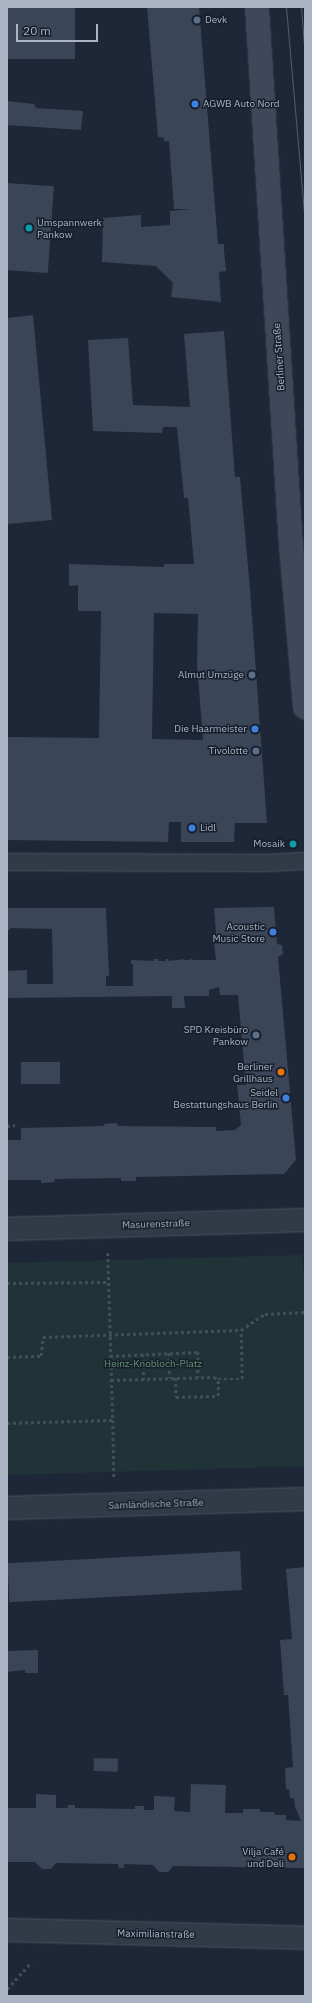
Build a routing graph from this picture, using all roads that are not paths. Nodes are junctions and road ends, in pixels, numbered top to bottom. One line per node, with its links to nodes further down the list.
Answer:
1 (257, 7): 2 (main road, Berliner Straße)
2 (305, 707)
3 (305, 861): 4 (lane)
4 (7, 862)
5 (305, 1220): 6 (street, Masurenstraße)
6 (7, 1228)
7 (305, 1500): 8 (street, Samländische Straße)
8 (7, 1508)
9 (7, 1930): 10 (street, Maximilianstraße)
10 (305, 1938)

